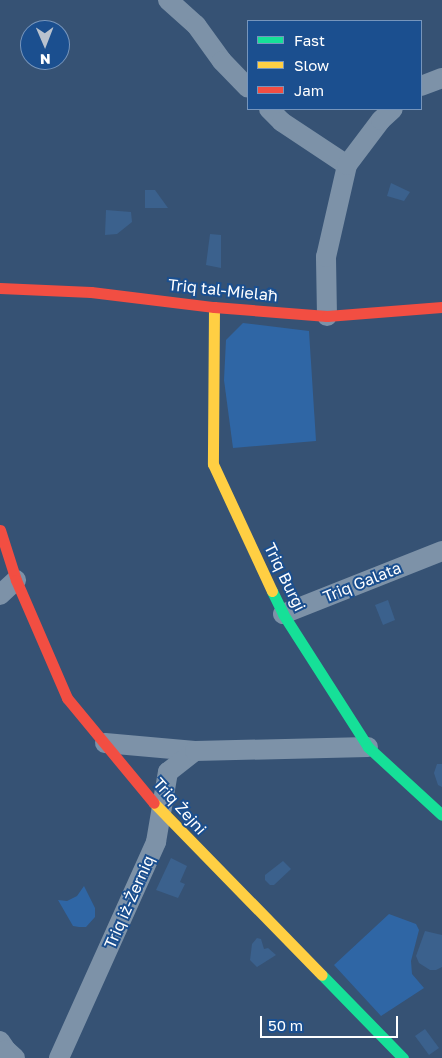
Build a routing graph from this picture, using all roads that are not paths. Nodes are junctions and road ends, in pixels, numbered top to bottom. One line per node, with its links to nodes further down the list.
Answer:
1 (168, 0): 4 (street)
2 (442, 78): 3 (street)
3 (422, 86)
4 (247, 87)
5 (270, 110): 7 (street)
6 (392, 110): 7 (street)
7 (348, 165): 11 (street)
8 (0, 288): 9 (street, Triq tal-Mielaħ)
9 (214, 307): 11 (street, Triq tal-Mielaħ); 16 (street, Triq Burgi)
10 (442, 307): 11 (street, Triq tal-Mielaħ)
11 (328, 316)
12 (0, 530): 14 (street, Triq Żejni)
13 (442, 551): 16 (street, Triq Galata)
14 (16, 580): 15 (street); 17 (street, Triq Żejni)
15 (0, 596)
16 (283, 614): 18 (street, Triq Burgi)
17 (105, 743): 19 (street); 20 (street, Triq Żejni)
18 (368, 747): 19 (street); 21 (street, Triq Burgi)
19 (195, 751): 20 (street, Triq iż-Żerniq)
20 (162, 813): 24 (street, Triq iż-Żerniq); 25 (street, Triq Żejni)
21 (442, 815)
22 (0, 1040): 23 (street)
23 (15, 1058)
24 (59, 1058)
25 (403, 1058)

